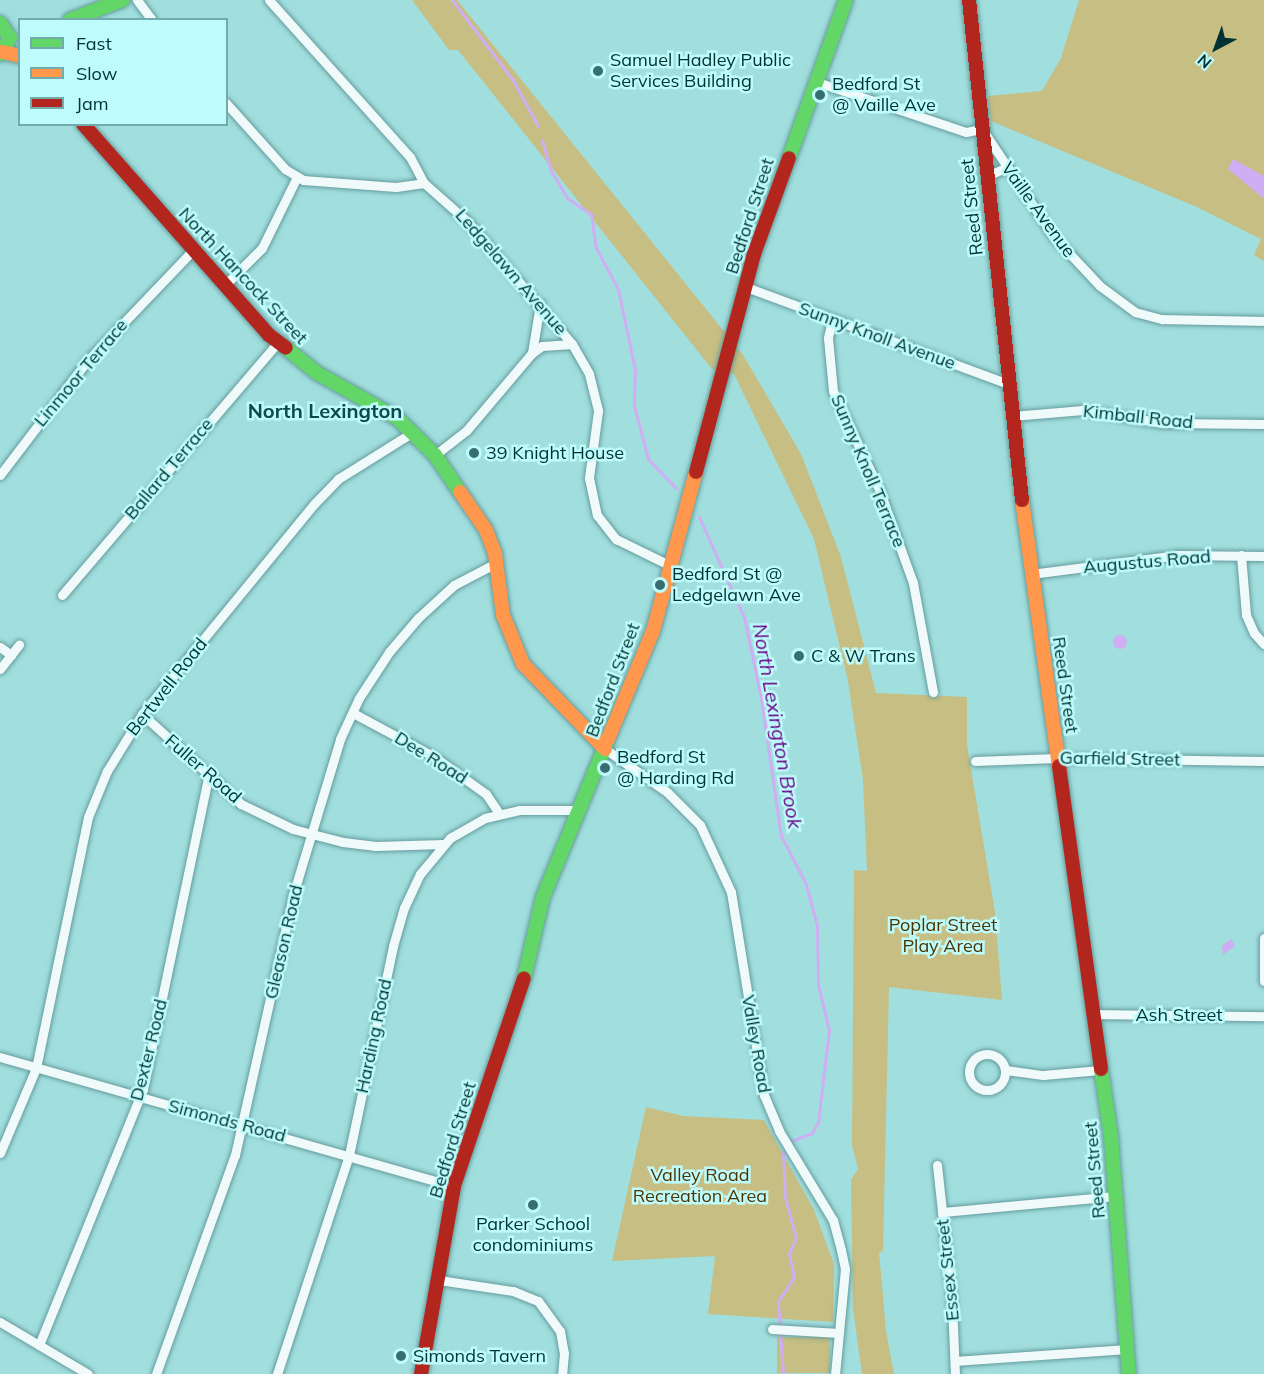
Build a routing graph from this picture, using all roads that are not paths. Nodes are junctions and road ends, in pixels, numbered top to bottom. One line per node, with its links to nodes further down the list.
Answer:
1 (122, 0): 6 (street)
2 (137, 0): 7 (street)
3 (269, 0): 17 (street, Ledgelawn Avenue)
4 (846, 0): 10 (street, Bedford Street)
5 (969, 0): 13 (street, Reed Street)
6 (75, 18)
7 (150, 18)
8 (10, 40): 9 (street)
9 (18, 53)
10 (816, 82): 13 (street); 20 (street, Bedford Street)
11 (228, 106): 16 (street)
12 (85, 126): 18 (street, North Hancock Street)
13 (982, 129): 14 (street, Vaille Avenue); 15 (street, Reed Street)
14 (1007, 167): 15 (street); 23 (street, Vaille Avenue)
15 (987, 176): 27 (street, Reed Street)
16 (297, 177): 17 (street); 19 (street)
17 (424, 183): 21 (street, Ledgelawn Avenue)
18 (193, 250): 19 (street, North Hancock Street); 32 (street, Linmoor Terrace)
19 (225, 285): 24 (street, North Hancock Street)
20 (746, 287): 22 (street, Sunny Knoll Avenue); 36 (street, Bedford Street)
21 (540, 304): 25 (street, Ledgelawn Avenue); 26 (street)
22 (832, 320): 27 (street, Sunny Knoll Avenue); 44 (street, Sunny Knoll Terrace)
23 (1264, 321)
24 (277, 343): 30 (street, North Hancock Street); 38 (street, Ballard Terrace)
25 (572, 344): 26 (street); 36 (street, Ledgelawn Avenue)
26 (532, 353): 31 (street)
27 (1008, 384): 28 (street, Reed Street)
28 (1012, 416): 29 (street, Kimball Road); 37 (street, Reed Street)
29 (1264, 424)
30 (413, 432): 31 (street, North Hancock Street); 46 (street, Bertwell Road)
31 (435, 455): 35 (street, North Hancock Street)
32 (0, 475)
33 (1241, 555): 34 (street, Augustus Road); 37 (street, Augustus Road); 39 (street)
34 (1264, 556)
35 (496, 562): 45 (street, Gleason Road); 47 (street, North Hancock Street)
36 (671, 566): 47 (street, Bedford Street)
37 (1031, 574): 48 (street, Reed Street)
38 (62, 595)
39 (1264, 644)
40 (19, 645): 42 (street)
41 (0, 647): 42 (street)
42 (11, 656): 43 (street)
43 (0, 669)
44 (933, 692)
45 (353, 713): 53 (street, Dee Road); 54 (street, Gleason Road)
46 (142, 714): 51 (street, Fuller Road); 61 (street, Bertwell Road)
47 (605, 749): 52 (street, Bedford Street); 75 (street, Valley Road)
48 (1056, 758): 49 (street, Garfield Street); 50 (street, Garfield Street); 58 (street, Reed Street)
49 (975, 761)
50 (1264, 761)
51 (208, 778): 54 (street, Fuller Road); 64 (street, Dexter Road)
52 (579, 810): 53 (street, Harding Road); 69 (street, Bedford Street)
53 (499, 813): 55 (street, Harding Road)
54 (310, 833): 55 (street, Fuller Road); 65 (street, Gleason Road)
55 (444, 844): 67 (street, Harding Road)
56 (1264, 938): 57 (street)
57 (1264, 981)
58 (1094, 1014): 59 (street, Ash Street); 63 (street, Reed Street)
59 (1264, 1016)
60 (0, 1057): 61 (street, Simonds Road)
61 (36, 1068): 64 (street, Simonds Road); 66 (street, Bertwell Road)
62 (1006, 1070): 63 (street)
63 (1100, 1070): 70 (street, Reed Street)
64 (139, 1097): 65 (street, Simonds Road); 76 (street, Dexter Road)
65 (242, 1127): 67 (street, Simonds Road); 80 (street, Gleason Road)
66 (0, 1153)
67 (350, 1155): 69 (street, Simonds Road); 81 (street, Harding Road)
68 (937, 1166): 71 (street, Essex Street)
69 (454, 1186): 72 (street, Bedford Street)
70 (1116, 1196): 71 (street); 77 (street, Reed Street)
71 (942, 1212): 78 (street, Essex Street)
72 (439, 1280): 82 (street, Bedford Street); 83 (street)
73 (0, 1322): 76 (street)
74 (772, 1329): 75 (street)
75 (838, 1333): 84 (street, Valley Road)
76 (39, 1345): 79 (street)
77 (1127, 1349): 78 (street); 86 (street, Reed Street)
78 (955, 1361): 85 (street, Essex Street)
79 (88, 1374)
80 (156, 1374)
81 (277, 1374)
82 (421, 1374)
83 (562, 1374)
84 (835, 1374)
85 (955, 1374)
86 (1129, 1374)

